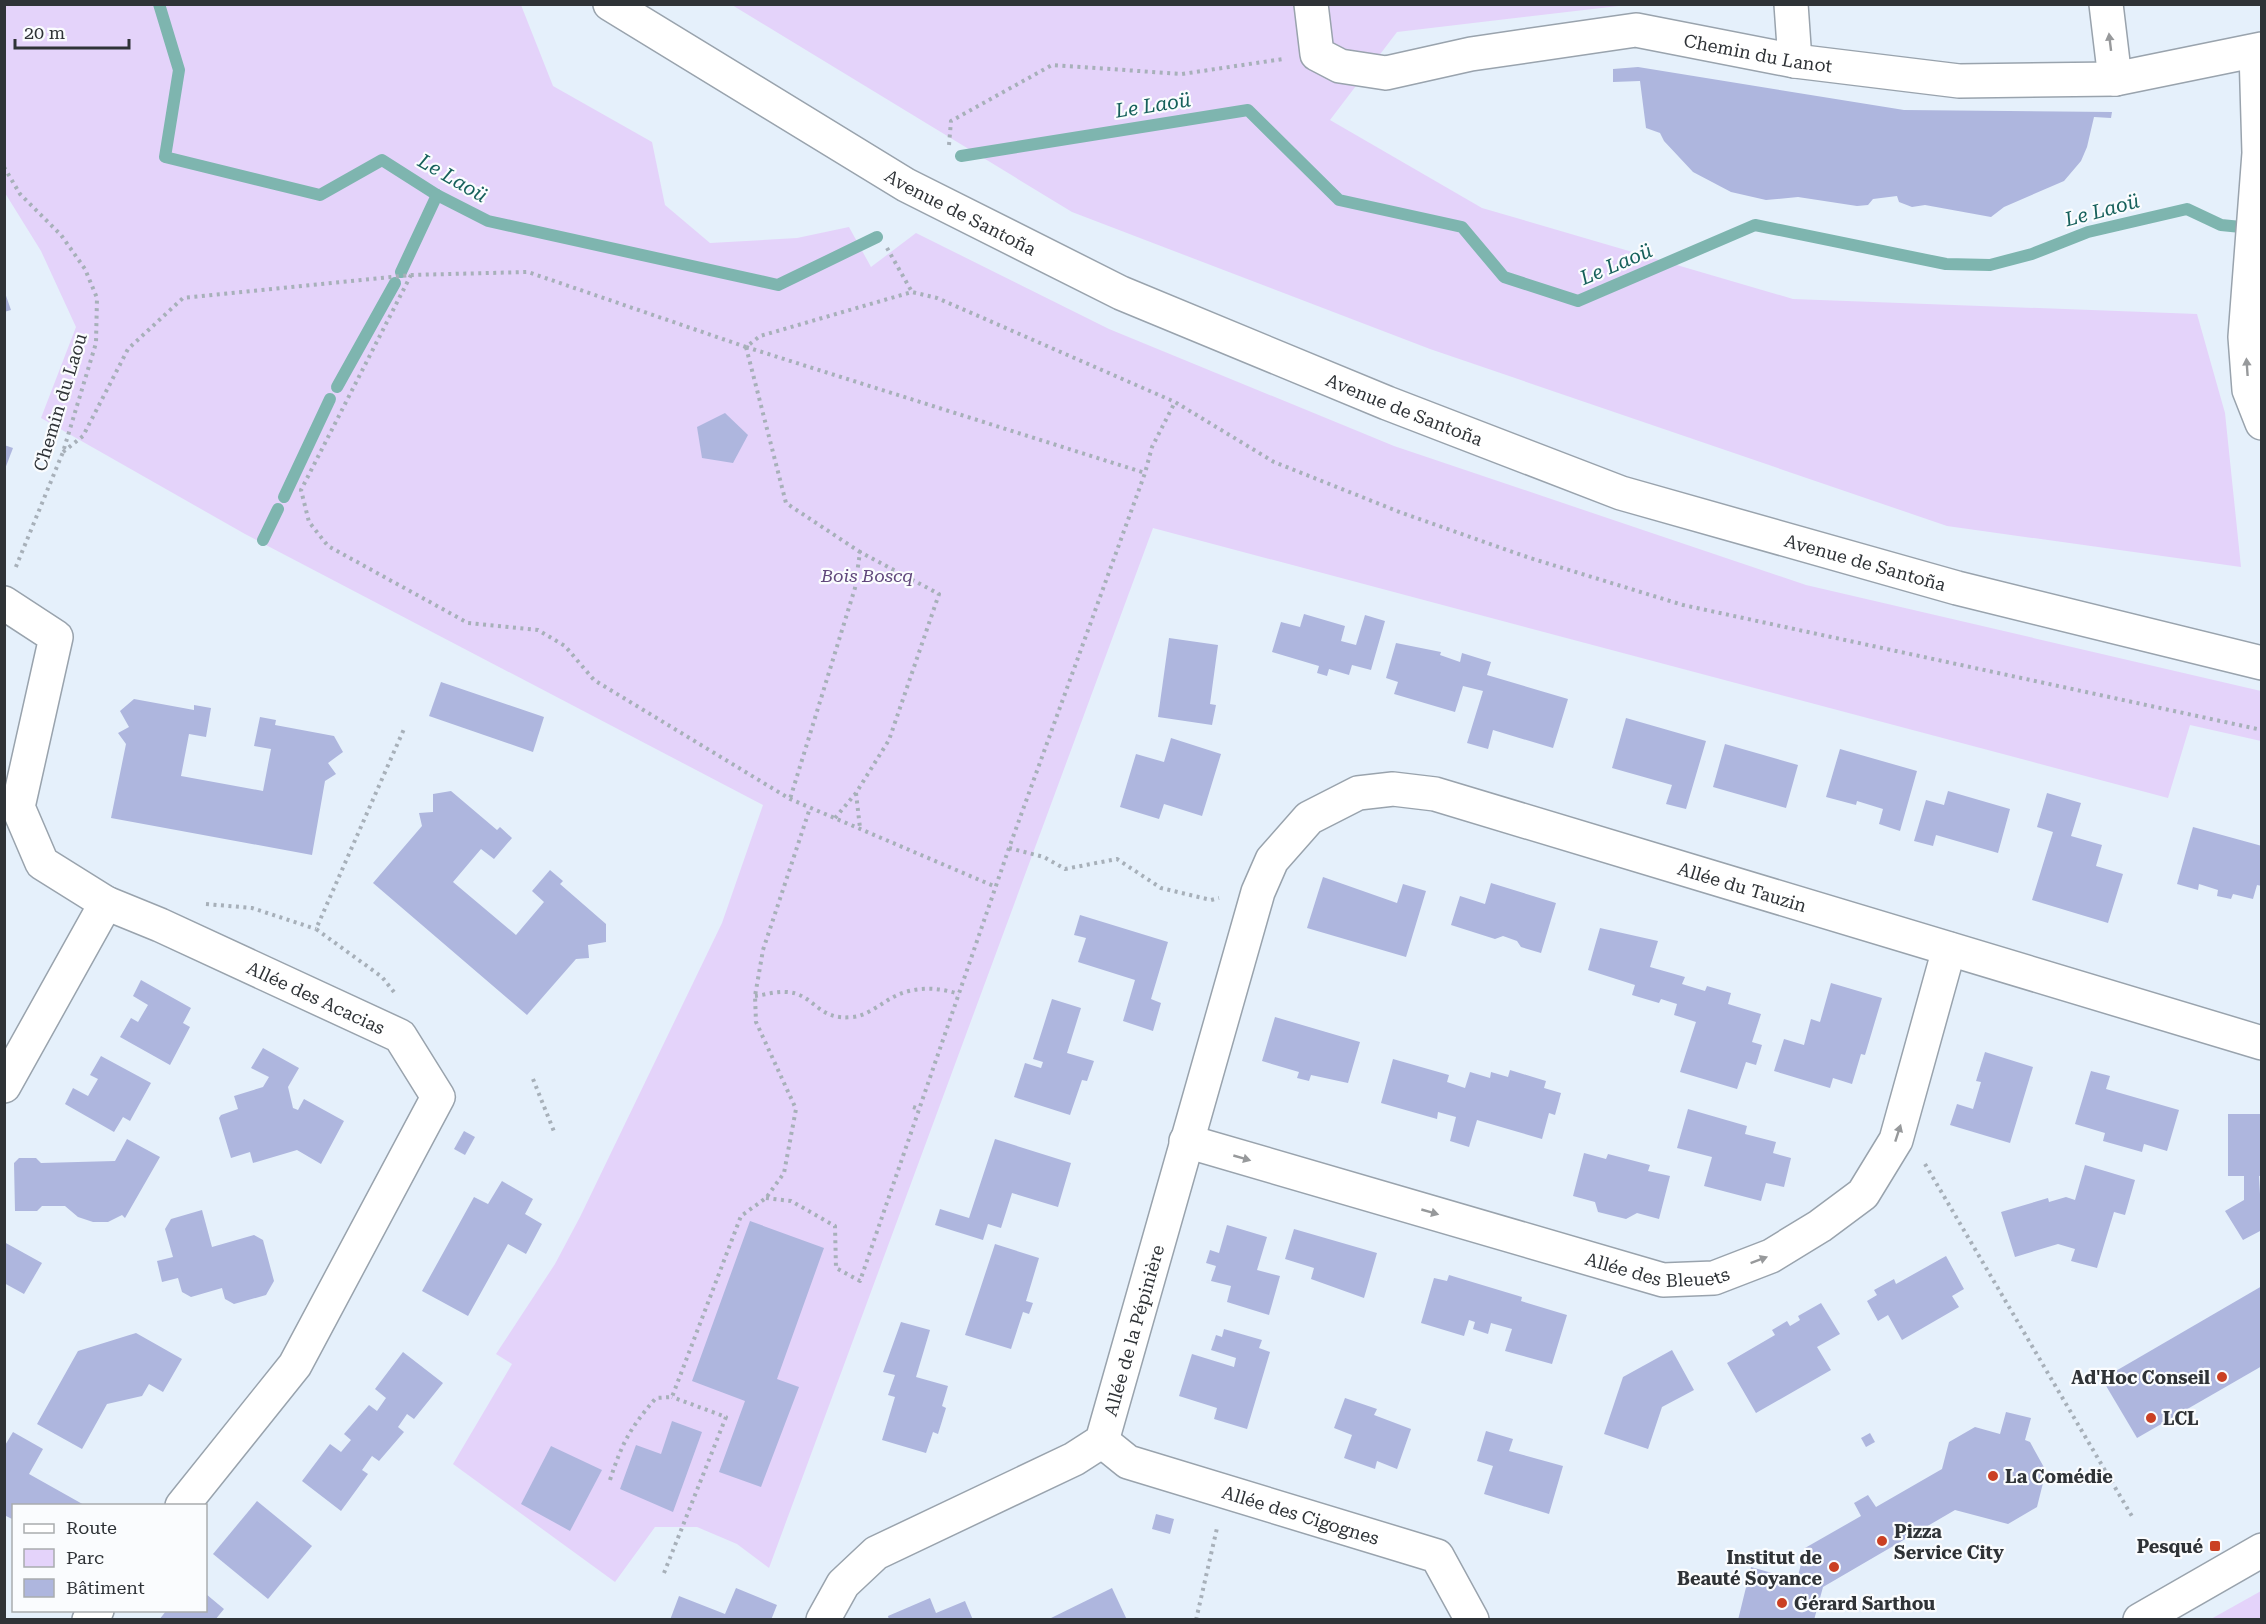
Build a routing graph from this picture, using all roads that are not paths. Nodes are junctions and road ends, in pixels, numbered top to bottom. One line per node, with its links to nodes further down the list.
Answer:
1 (610, 4): 10 (street, Avenue de Santoña)
2 (1311, 4): 6 (street, Chemin du Lanot)
3 (1791, 4): 6 (street)
4 (2106, 4): 7 (street, one-way to 4)
5 (2259, 50): 7 (street, Chemin du Lanot); 8 (street, one-way to 5)
6 (1795, 61): 7 (street, Chemin du Lanot)
7 (2115, 79)
8 (2262, 423)
9 (4, 603): 12 (street, Allée des Acacias)
10 (2262, 663)
11 (1258, 892): 13 (street, Allée du Tauzin); 16 (street, Allée de la Pépinière)
12 (106, 903): 15 (street); 18 (street, Allée des Acacias)
13 (1949, 949): 14 (street, Allée du Tauzin); 16 (street, Allée des Bleuets, one-way to 13)
14 (2262, 1042)
15 (4, 1086)
16 (1186, 1141): 17 (street, Allée de la Pépinière)
17 (1102, 1441): 20 (street); 21 (street, Allée des Cigognes)
18 (184, 1504)
19 (2262, 1550): 22 (street)
20 (823, 1620)
21 (1472, 1620)
22 (2140, 1620)

